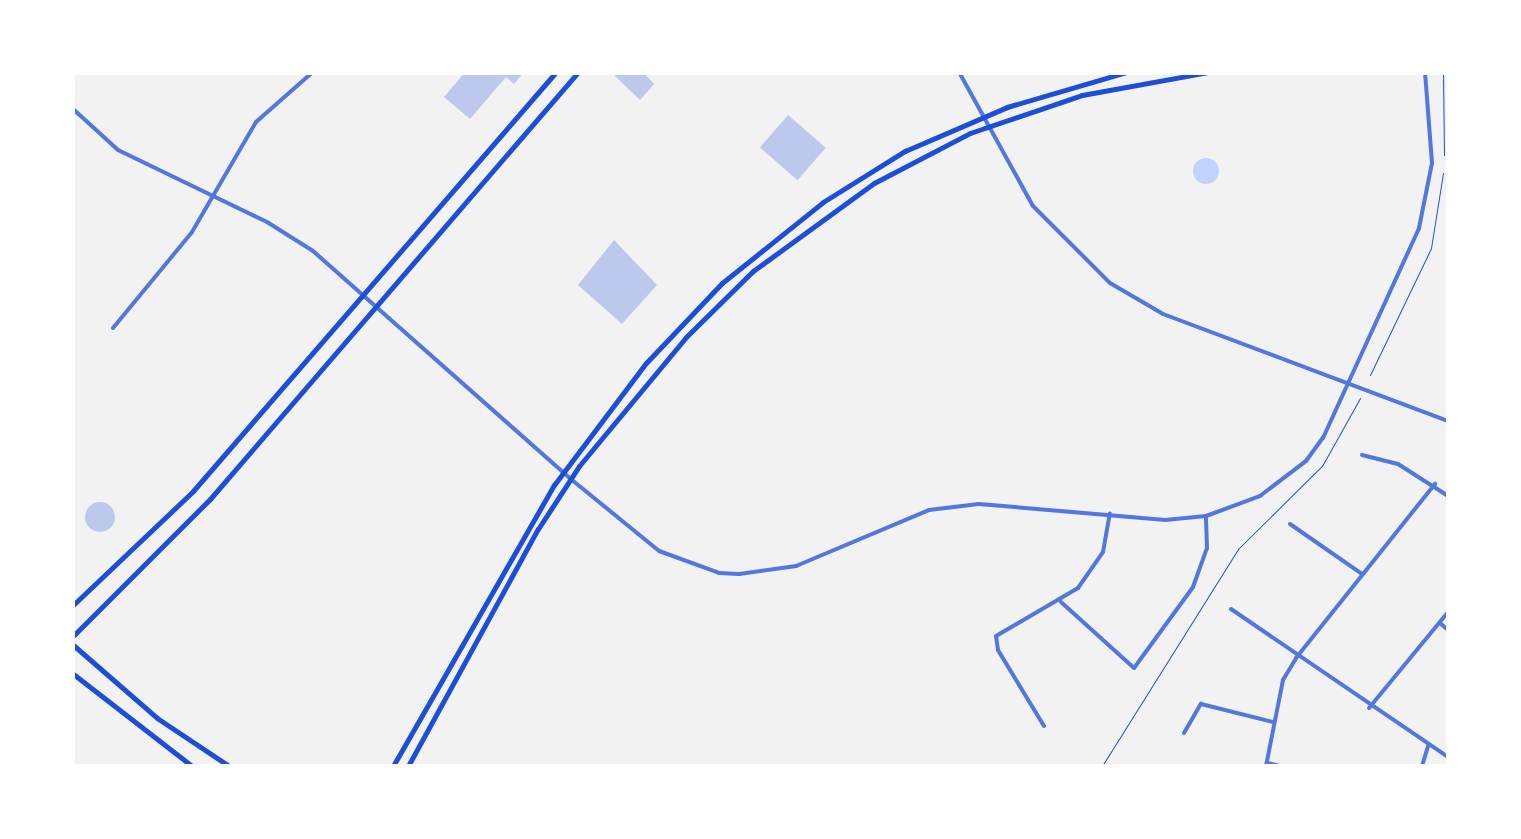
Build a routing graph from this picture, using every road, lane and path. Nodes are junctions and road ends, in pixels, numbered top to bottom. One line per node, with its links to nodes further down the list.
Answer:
1 (314, 72): 14 (street)
2 (556, 72): 17 (main road)
3 (578, 72): 18 (main road)
4 (960, 72): 10 (street)
5 (1127, 72): 10 (main road)
6 (1208, 72): 11 (main road)
7 (1425, 72): 21 (street)
8 (1443, 72): 12 (path)
9 (72, 108): 14 (street)
10 (985, 115): 11 (street); 15 (main road)
11 (989, 126): 16 (main road); 21 (street)
12 (1444, 155)
13 (1443, 172): 20 (path)
14 (212, 195): 17 (street); 19 (street)
15 (786, 228): 16 (main road); 25 (main road)
16 (794, 238): 26 (main road)
17 (360, 294): 18 (street); 34 (main road)
18 (377, 308): 25 (street); 39 (main road)
19 (113, 328)
20 (1370, 375)
21 (1350, 382): 23 (street); 30 (street)
22 (1360, 398): 53 (path)
23 (1448, 421)
24 (1362, 456): 27 (street)
25 (563, 472): 26 (street); 51 (main road)
26 (571, 479): 29 (street); 52 (main road)
27 (1435, 484): 28 (street); 32 (street)
28 (1448, 496)
29 (1110, 514): 30 (street); 33 (street)
30 (1206, 516): 33 (street)
31 (1290, 524): 32 (street)
32 (1362, 574): 40 (street)
33 (1061, 602): 44 (street)
34 (72, 606)
35 (1231, 609): 40 (street)
36 (1448, 612): 37 (street)
37 (1440, 623): 38 (street); 42 (street)
38 (1448, 630)
39 (72, 641): 50 (main road)
40 (1296, 658): 42 (street); 43 (street)
41 (72, 673): 49 (main road)
42 (1369, 708): 46 (street)
43 (1273, 722): 45 (street); 48 (street)
44 (1044, 726)
45 (1184, 733)
46 (1428, 746): 47 (street); 55 (street)
47 (1448, 757)
48 (1267, 765): 54 (street)
49 (192, 766)
50 (229, 766)
51 (393, 766)
52 (408, 766)
53 (1102, 766)
54 (1280, 766)
55 (1422, 766)

